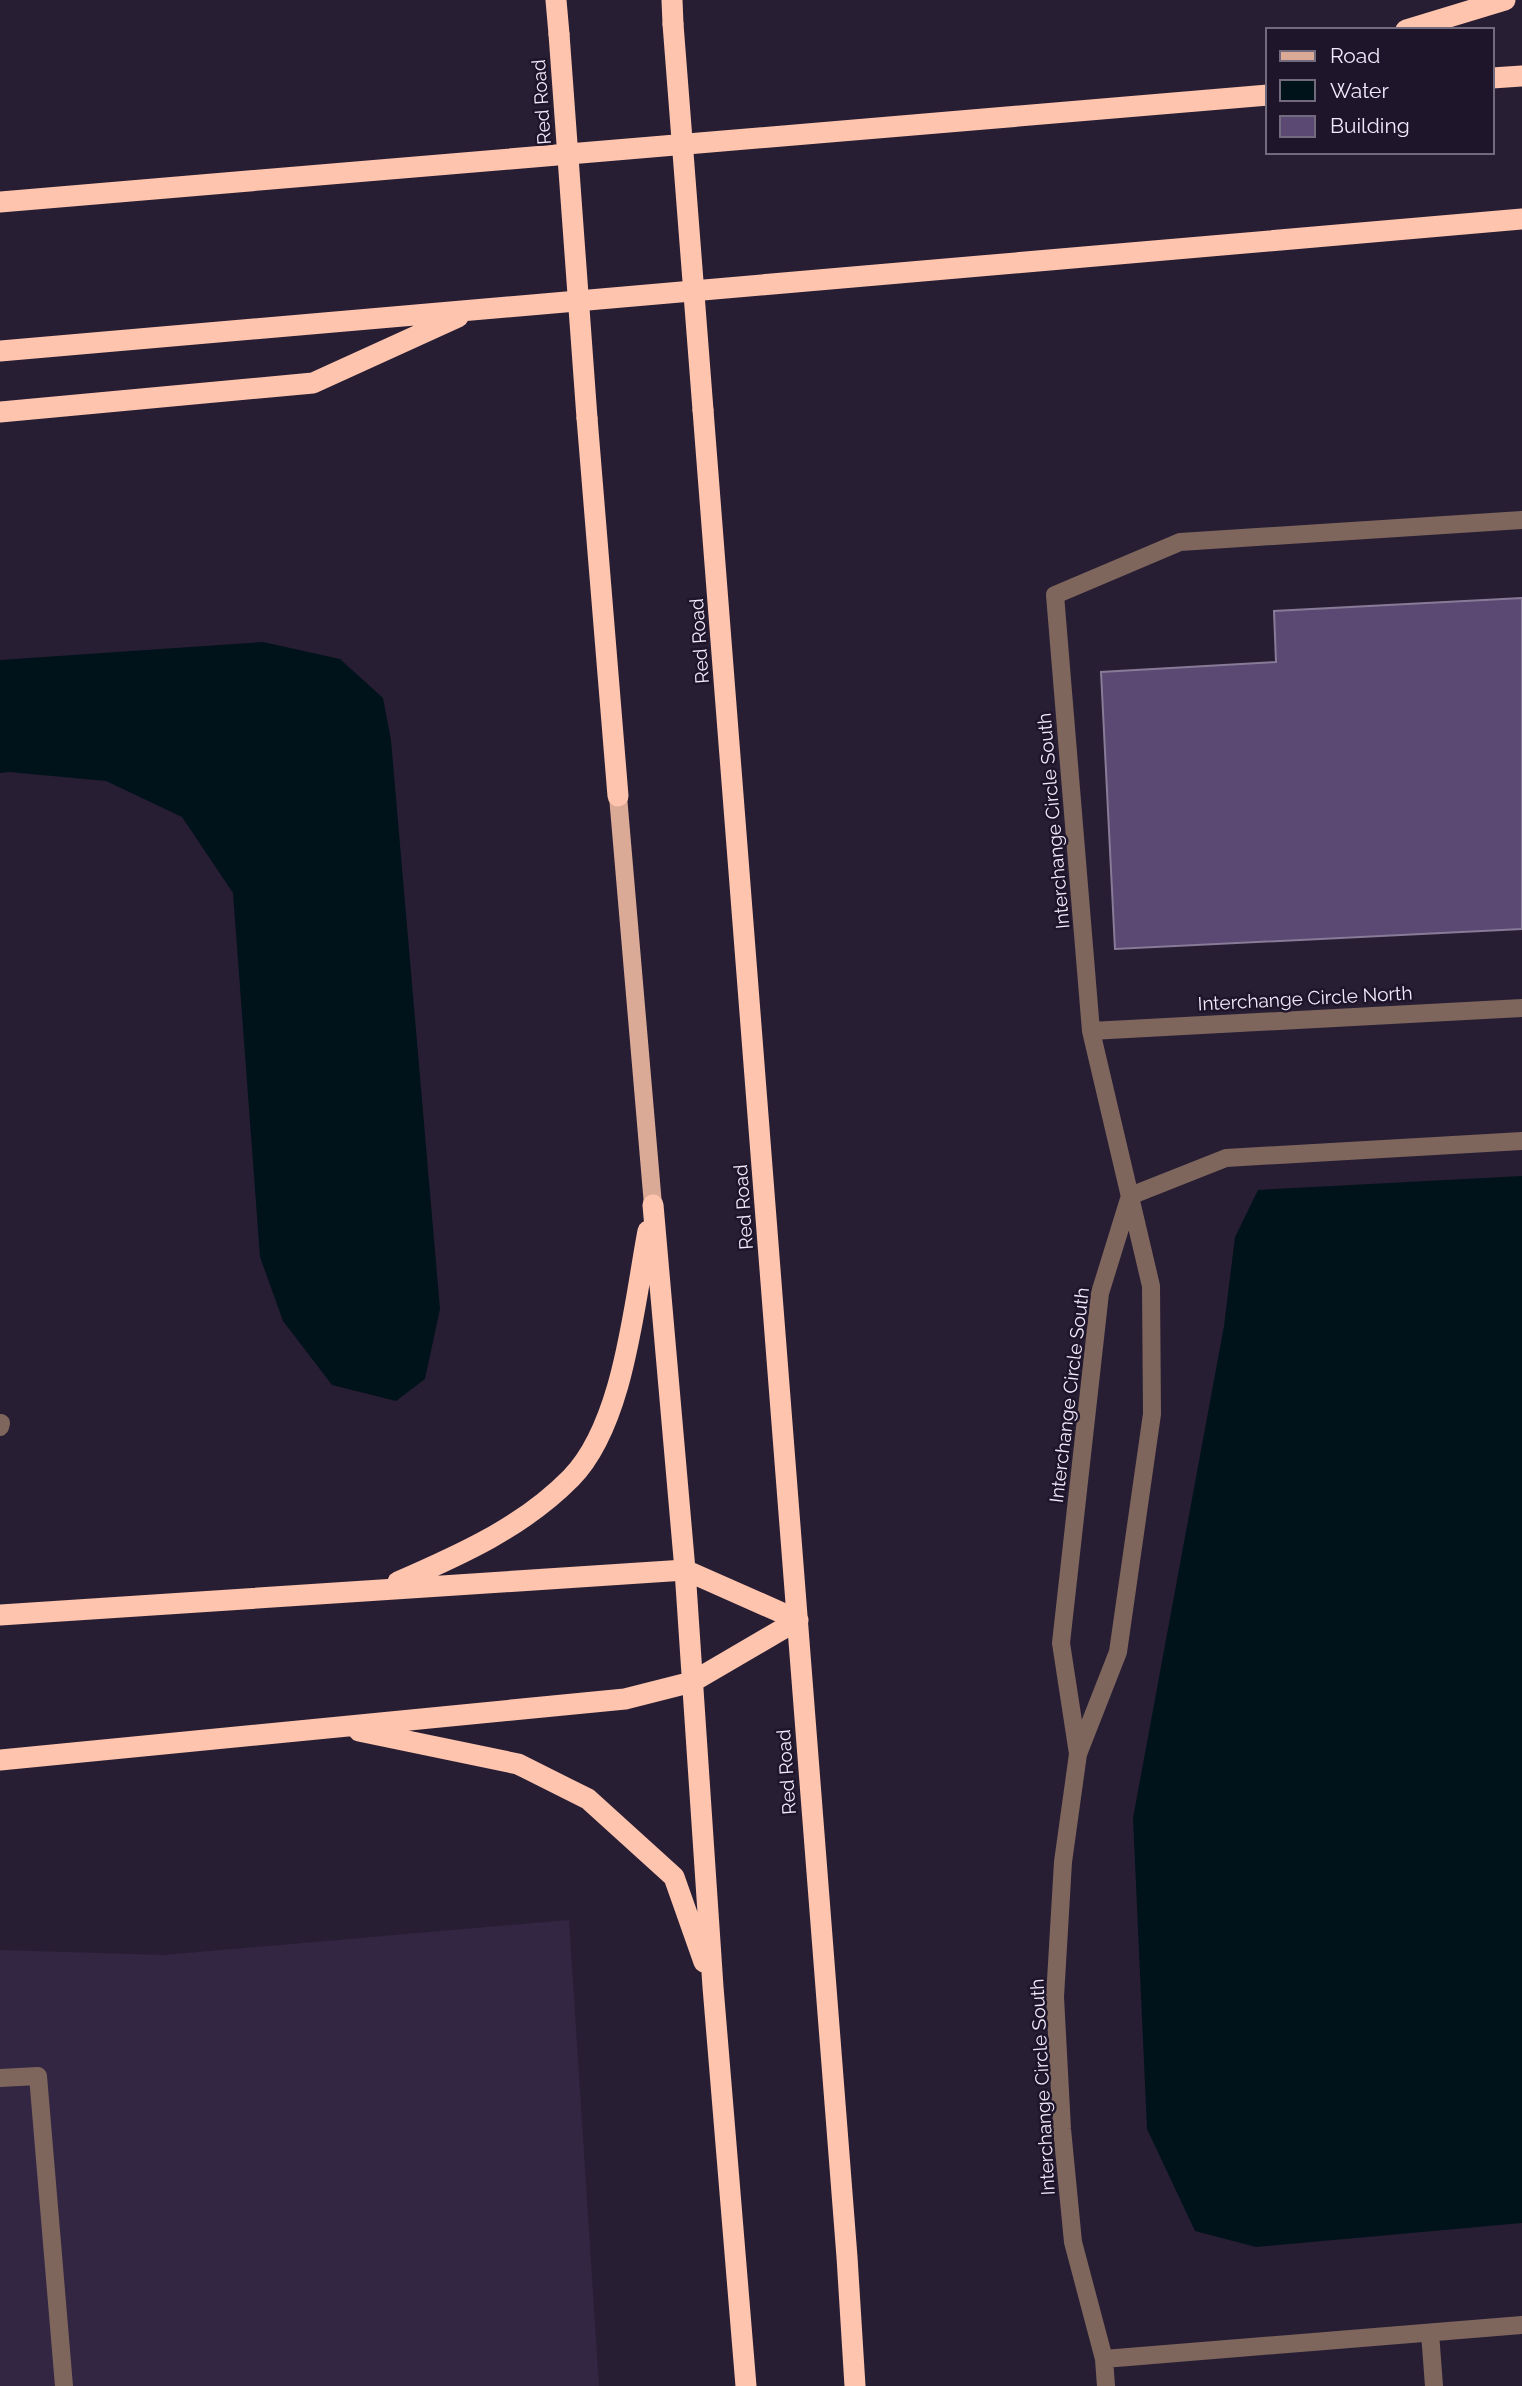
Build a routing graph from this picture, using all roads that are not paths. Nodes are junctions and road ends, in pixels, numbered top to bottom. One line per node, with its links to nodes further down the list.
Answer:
1 (556, 0): 14 (highway, Red Road, bridge)
2 (672, 0): 23 (highway, Red Road, bridge)
3 (1505, 0): 4 (highway)
4 (1413, 28)
5 (1522, 76): 6 (highway)
6 (1494, 78)
7 (1266, 95): 8 (highway)
8 (0, 202)
9 (1522, 219): 10 (highway)
10 (474, 310): 11 (highway); 12 (highway)
11 (0, 351)
12 (0, 412)
13 (1522, 520): 16 (lane, Interchange Circle South)
14 (618, 796): 19 (main road, Red Road)
15 (1522, 1008): 16 (lane, Interchange Circle North)
16 (1091, 1031): 18 (lane, Interchange Circle South)
17 (1522, 1141): 18 (lane)
18 (1130, 1196): 26 (lane, Interchange Circle South); 26 (lane)
19 (653, 1205): 20 (highway, Red Road); 21 (highway)
20 (685, 1570): 21 (highway); 23 (highway); 24 (highway, Red Road)
21 (384, 1588): 22 (highway)
22 (0, 1615)
23 (798, 1620): 24 (highway); 35 (highway, Red Road)
24 (692, 1682): 25 (highway); 28 (highway, Red Road)
25 (339, 1727): 27 (highway); 28 (highway)
26 (1078, 1754): 32 (lane, Interchange Circle South)
27 (0, 1760)
28 (713, 1987): 34 (highway, Red Road)
29 (0, 2078): 33 (lane)
30 (1522, 2325): 31 (lane)
31 (1430, 2333): 32 (lane); 37 (lane)
32 (1104, 2359): 36 (lane, Interchange Circle South)
33 (64, 2386)
34 (746, 2386)
35 (855, 2386)
36 (1106, 2386)
37 (1434, 2386)

